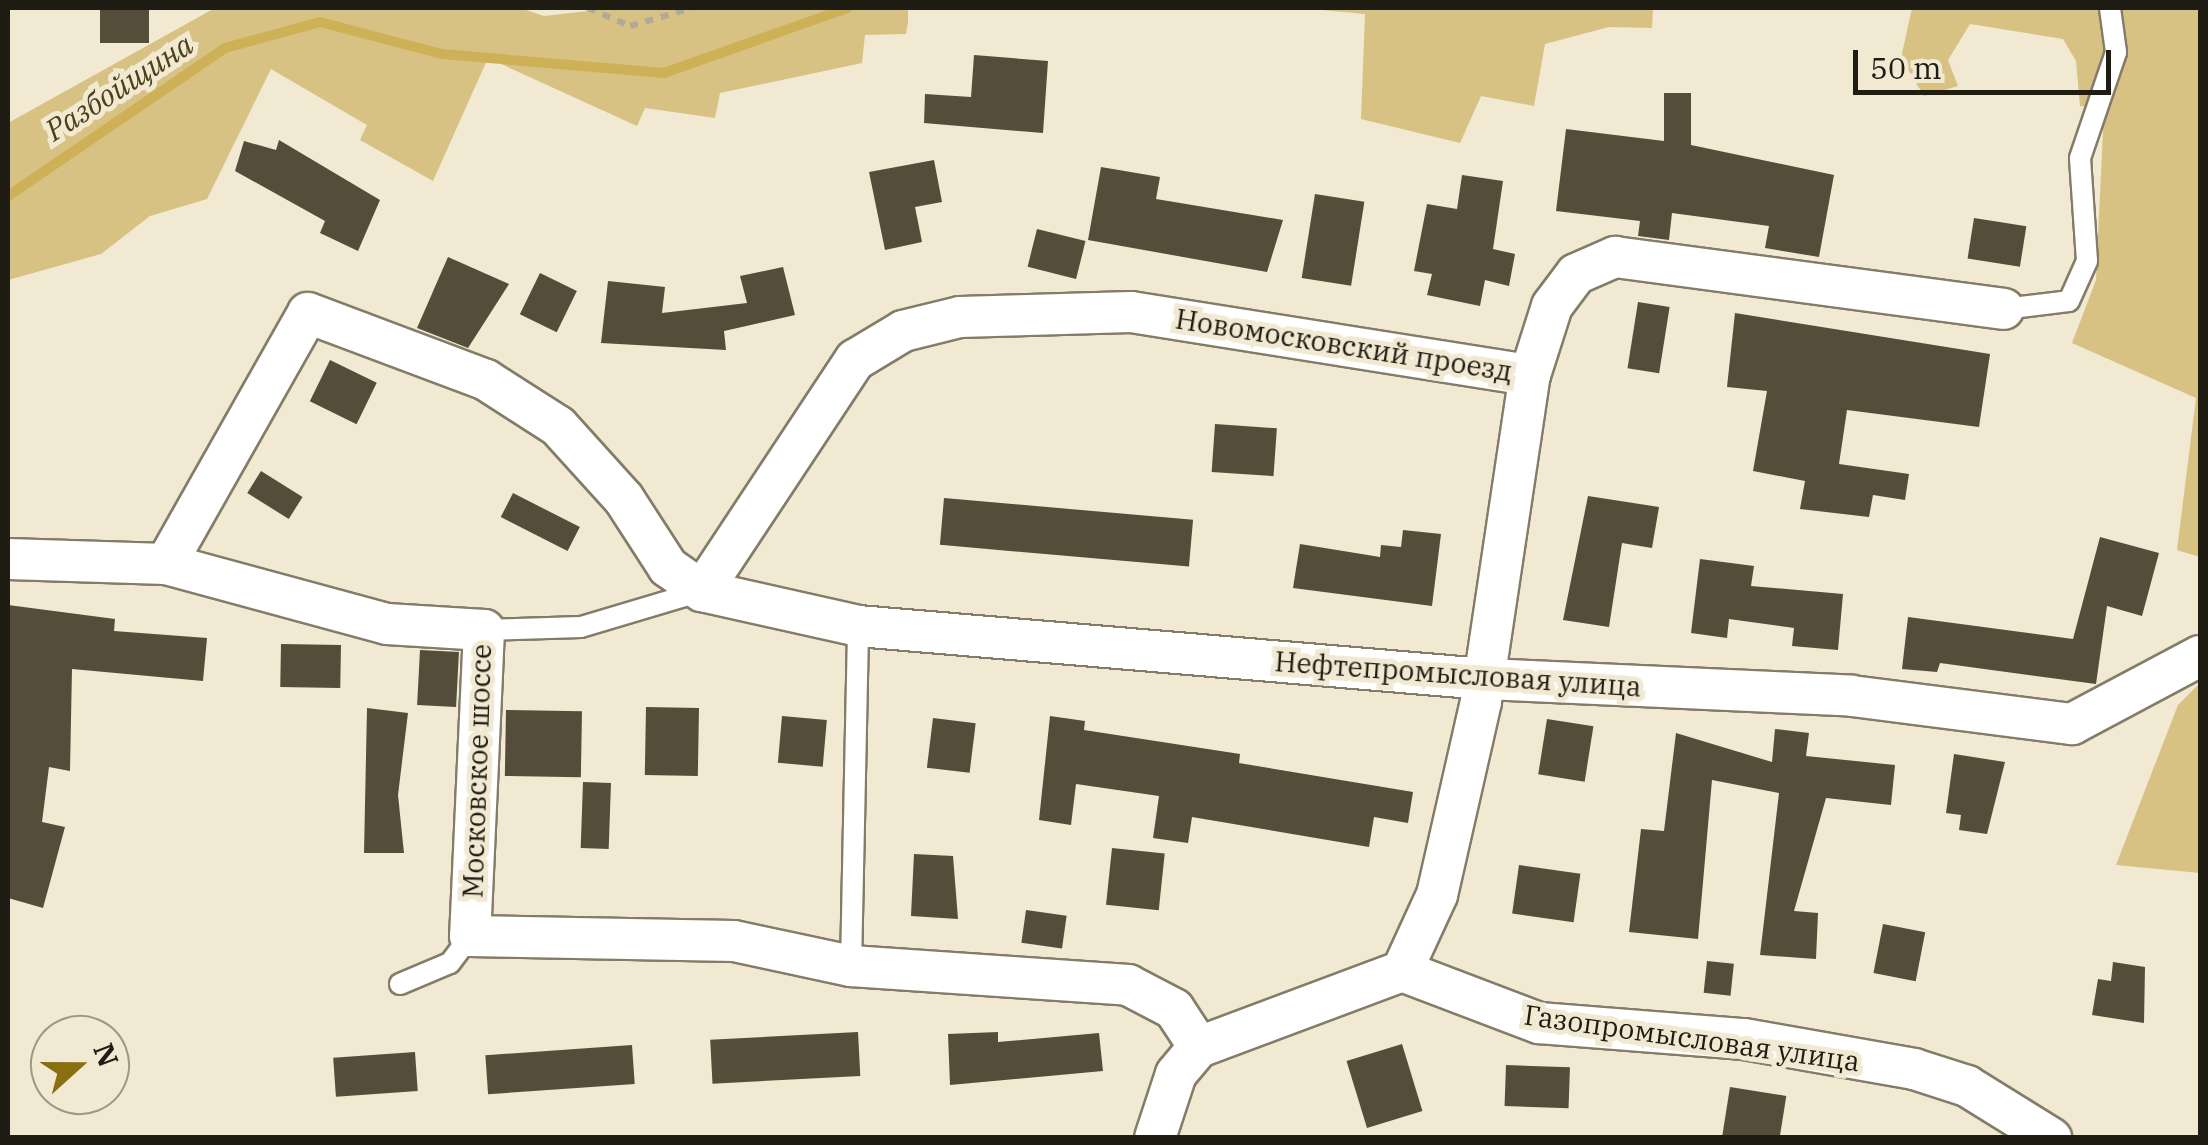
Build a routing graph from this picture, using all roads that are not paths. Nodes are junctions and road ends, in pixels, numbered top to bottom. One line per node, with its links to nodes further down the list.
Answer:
1 (2110, 8): 2 (lane)
2 (2004, 310): 3 (street, Новомосковский проезд)
3 (1530, 375): 6 (street, Новомосковский проезд); 10 (street)
4 (8, 559): 5 (street, Московское шоссе)
5 (166, 564): 6 (street); 8 (street, Московское шоссе)
6 (702, 591): 7 (street, Нефтепромысловая улица); 8 (lane)
7 (858, 626): 10 (street, Нефтепромысловая улица); 12 (lane)
8 (484, 630): 11 (street, Московское шоссе)
9 (2200, 656): 10 (street, Нефтепромысловая улица)
10 (1484, 679): 13 (street)
11 (470, 936): 12 (street); 14 (lane)
12 (850, 966): 15 (street)
13 (1402, 971): 15 (street); 17 (street, Газопромысловая улица)
14 (400, 984)
15 (1199, 1048): 16 (street)
16 (1155, 1138)
17 (2051, 1138)

